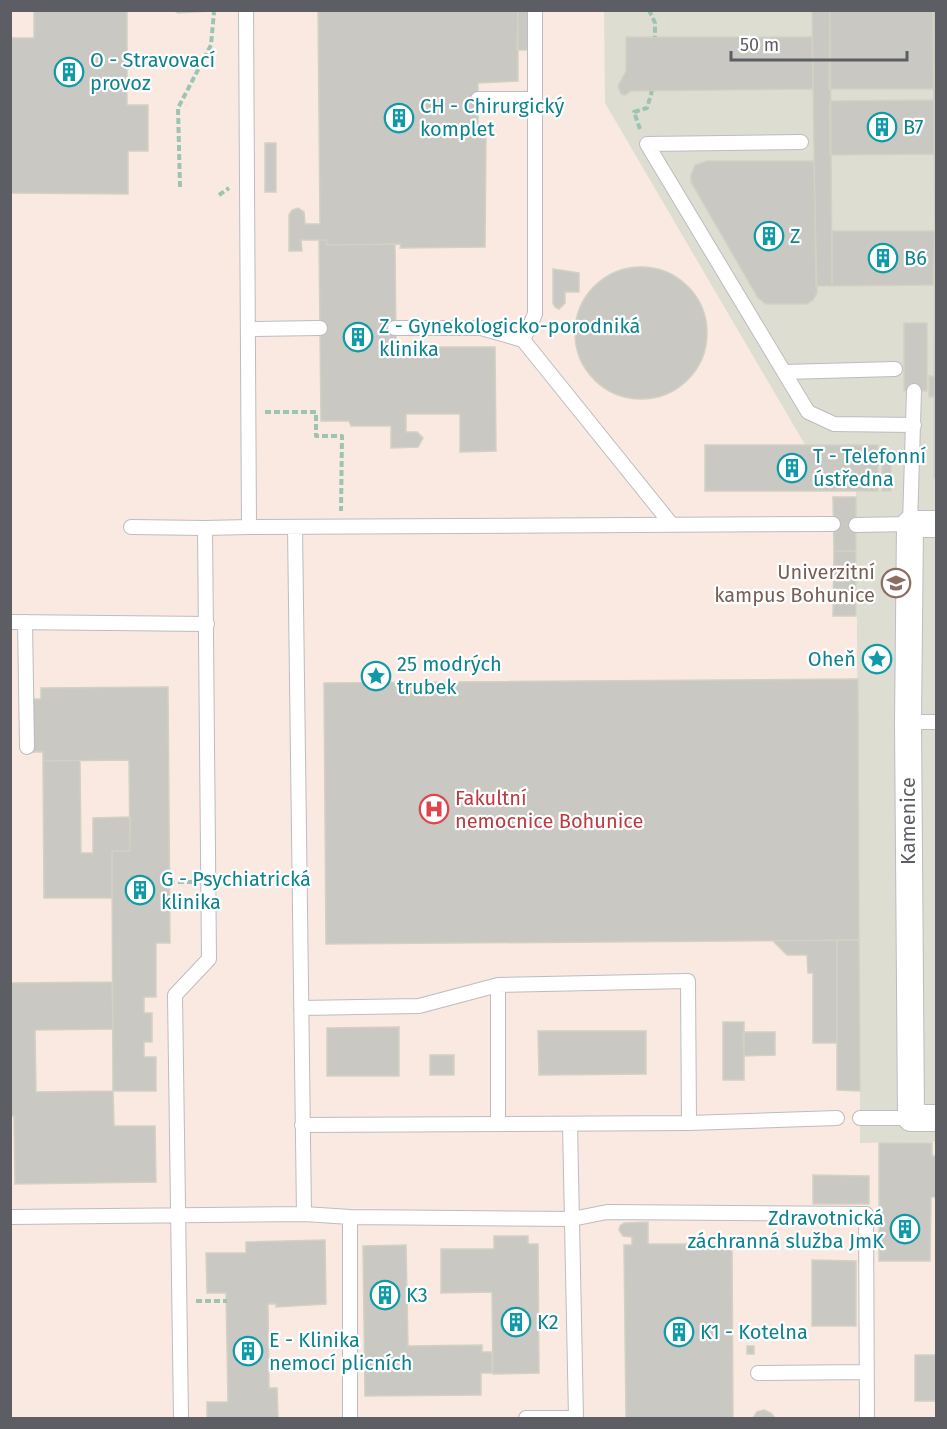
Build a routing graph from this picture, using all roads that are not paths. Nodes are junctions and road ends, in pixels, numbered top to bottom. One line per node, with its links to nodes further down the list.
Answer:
1 (246, 10): 8 (lane)
2 (535, 10): 4 (lane)
3 (478, 99): 4 (lane)
4 (535, 99): 9 (lane)
5 (801, 142): 11 (lane)
6 (320, 328): 8 (lane)
7 (395, 328): 9 (lane)
8 (248, 329): 20 (lane)
9 (523, 340): 17 (lane)
10 (895, 369): 11 (lane)
11 (784, 372): 13 (lane)
12 (914, 391): 13 (lane)
13 (914, 425): 15 (lane)
14 (833, 524): 17 (lane)
15 (910, 524): 16 (street); 18 (lane); 26 (street, Kamenice)
16 (936, 524)
17 (672, 525): 21 (lane)
18 (856, 525)
19 (131, 527): 22 (lane)
20 (249, 527): 21 (lane); 22 (lane)
21 (295, 527): 30 (lane)
22 (205, 528): 25 (lane)
23 (10, 622): 24 (lane)
24 (25, 622): 25 (lane); 28 (lane)
25 (207, 624): 39 (lane)
26 (908, 722): 27 (lane); 33 (street, Kamenice)
27 (936, 722)
28 (27, 747)
29 (498, 985): 30 (lane); 35 (lane); 36 (lane)
30 (301, 1008): 38 (lane)
31 (837, 1118): 35 (lane)
32 (860, 1118): 33 (lane)
33 (911, 1118): 34 (street)
34 (936, 1118)
35 (690, 1123): 37 (lane)
36 (498, 1124): 37 (lane); 38 (lane)
37 (570, 1124): 43 (lane)
38 (302, 1125): 40 (lane)
39 (179, 1214): 40 (lane); 42 (lane); 47 (lane)
40 (304, 1214): 41 (lane)
41 (350, 1216): 43 (lane); 48 (lane)
42 (10, 1217)
43 (572, 1219): 44 (lane); 46 (lane)
44 (866, 1372): 45 (lane); 50 (lane)
45 (758, 1373)
46 (576, 1418): 49 (lane)
47 (181, 1419)
48 (350, 1419)
49 (526, 1419)
50 (867, 1419)

